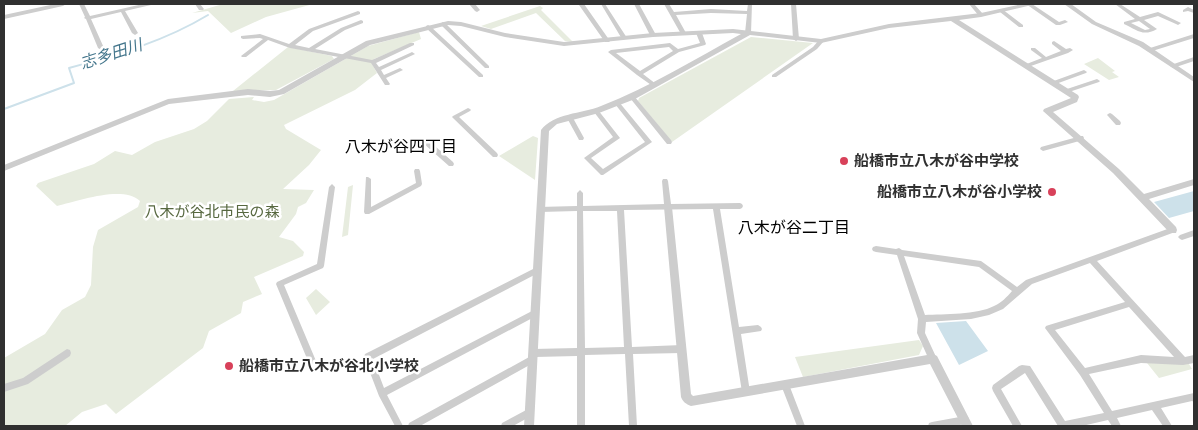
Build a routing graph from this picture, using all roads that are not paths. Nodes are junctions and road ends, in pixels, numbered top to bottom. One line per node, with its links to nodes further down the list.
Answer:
1 (63, 4): 25 (street)
2 (82, 4): 26 (street)
3 (149, 4): 16 (street)
4 (472, 4): 17 (street)
5 (602, 4): 42 (street)
6 (636, 4): 38 (street)
7 (667, 4): 22 (street)
8 (750, 4): 23 (street)
9 (793, 4): 43 (street)
10 (971, 4): 24 (street)
11 (1030, 4): 15 (street); 29 (street)
12 (1067, 4): 52 (street)
13 (1117, 4): 30 (street)
14 (582, 5): 45 (street)
15 (1015, 5): 20 (street)
16 (122, 10): 26 (street); 34 (street)
17 (477, 10)
18 (1185, 11): 21 (street)
19 (358, 12): 48 (street)
20 (1002, 12): 24 (street); 32 (street)
21 (1194, 12)
22 (672, 14): 23 (street); 35 (street)
23 (750, 14): 37 (street)
24 (981, 16): 27 (street)
25 (4, 17)
26 (87, 18): 49 (street)
27 (953, 19): 44 (street); 60 (street)
28 (361, 22): 50 (street)
29 (1064, 22)
30 (1178, 23)
31 (443, 24): 33 (street); 45 (street); 62 (street)
32 (1021, 26)
33 (428, 28): 56 (street); 67 (street)
34 (135, 33)
35 (683, 33): 36 (street); 38 (street)
36 (699, 33): 37 (street); 53 (street)
37 (748, 33): 43 (street); 74 (street)
38 (653, 35): 42 (street)
39 (1194, 36): 52 (street)
40 (243, 37): 41 (street)
41 (266, 38): 48 (street); 55 (street)
42 (624, 38): 45 (street)
43 (796, 39): 44 (street)
44 (821, 40): 68 (street)
45 (607, 41)
46 (1054, 43): 57 (street)
47 (412, 44): 59 (street)
48 (290, 46): 50 (street)
49 (101, 48)
50 (312, 49): 56 (street)
51 (1032, 49): 57 (street)
52 (1148, 50): 61 (street)
53 (677, 51): 66 (street); 66 (street)
54 (412, 54): 63 (street)
55 (244, 56)
56 (344, 56): 59 (street); 90 (street)
57 (1046, 59): 60 (street)
58 (1194, 59): 61 (street)
59 (373, 62): 63 (street)
60 (1026, 66): 72 (street)
61 (1173, 66): 70 (street)
62 (487, 67)
63 (378, 70): 69 (street)
64 (400, 70): 69 (street)
65 (1084, 72): 72 (street)
66 (639, 74): 74 (street)
67 (481, 76)
68 (774, 76)
69 (383, 77): 73 (street)
70 (1194, 80)
71 (1097, 81): 75 (street)
72 (1053, 83): 75 (street)
73 (387, 84)
74 (654, 85): 76 (street)
75 (1066, 91): 84 (street)
76 (632, 97): 77 (street); 86 (street)
77 (617, 104): 79 (street); 79 (street)
78 (468, 110): 88 (street)
79 (596, 111): 81 (street)
80 (1110, 115): 82 (street)
81 (570, 118): 83 (street); 103 (street)
82 (1118, 123)
83 (581, 138)
84 (1081, 138): 87 (street); 97 (street)
85 (425, 141): 89 (street)
86 (669, 142)
87 (1043, 149)
88 (496, 155)
89 (451, 164)
90 (4, 168)
91 (417, 171): 92 (street)
92 (368, 179)
93 (665, 181): 100 (street)
94 (1194, 182): 97 (street)
95 (332, 187): 124 (street)
96 (580, 193): 101 (street)
97 (1142, 198): 104 (street)
98 (716, 206): 99 (street); 100 (street); 116 (street)
99 (740, 206)
100 (668, 207): 102 (street); 117 (street)
101 (580, 208): 102 (street); 103 (street); 119 (street)
102 (620, 208): 118 (street)
103 (540, 209): 110 (street)
104 (1173, 230): 109 (street)
105 (1194, 233): 106 (street)
106 (1182, 237)
107 (876, 249): 108 (street)
108 (899, 251): 111 (street); 114 (street)
109 (1092, 260): 111 (street); 112 (street)
110 (537, 270): 113 (street); 130 (street)
111 (1016, 290): 114 (street)
112 (1131, 303): 125 (street); 126 (street)
113 (535, 312): 121 (street); 130 (street)
114 (922, 319): 122 (street)
115 (758, 329): 116 (street)
116 (736, 330): 129 (street)
117 (682, 349): 118 (street); 129 (street)
118 (628, 350): 119 (street); 141 (street)
119 (581, 351): 121 (street); 140 (street)
120 (67, 353): 128 (street)
121 (532, 356): 133 (street); 137 (street)
122 (933, 359): 127 (street); 135 (street)
123 (1194, 359): 125 (street)
124 (312, 361)
125 (1183, 361): 126 (street)
126 (1083, 372): 134 (street)
127 (785, 385): 129 (street); 142 (street)
128 (4, 388)
129 (746, 392)
130 (382, 394): 136 (street)
131 (1194, 398): 132 (street)
132 (1154, 406): 134 (street); 147 (street)
133 (530, 412): 138 (street); 139 (street)
134 (1110, 415): 145 (street); 146 (street)
135 (966, 423): 143 (street)
136 (399, 426)
137 (412, 426)
138 (505, 426)
139 (529, 426)
140 (581, 426)
141 (633, 426)
142 (801, 426)
143 (932, 426)
144 (1018, 426): 145 (street)
145 (1064, 426)
146 (1117, 426)
147 (1168, 426)

